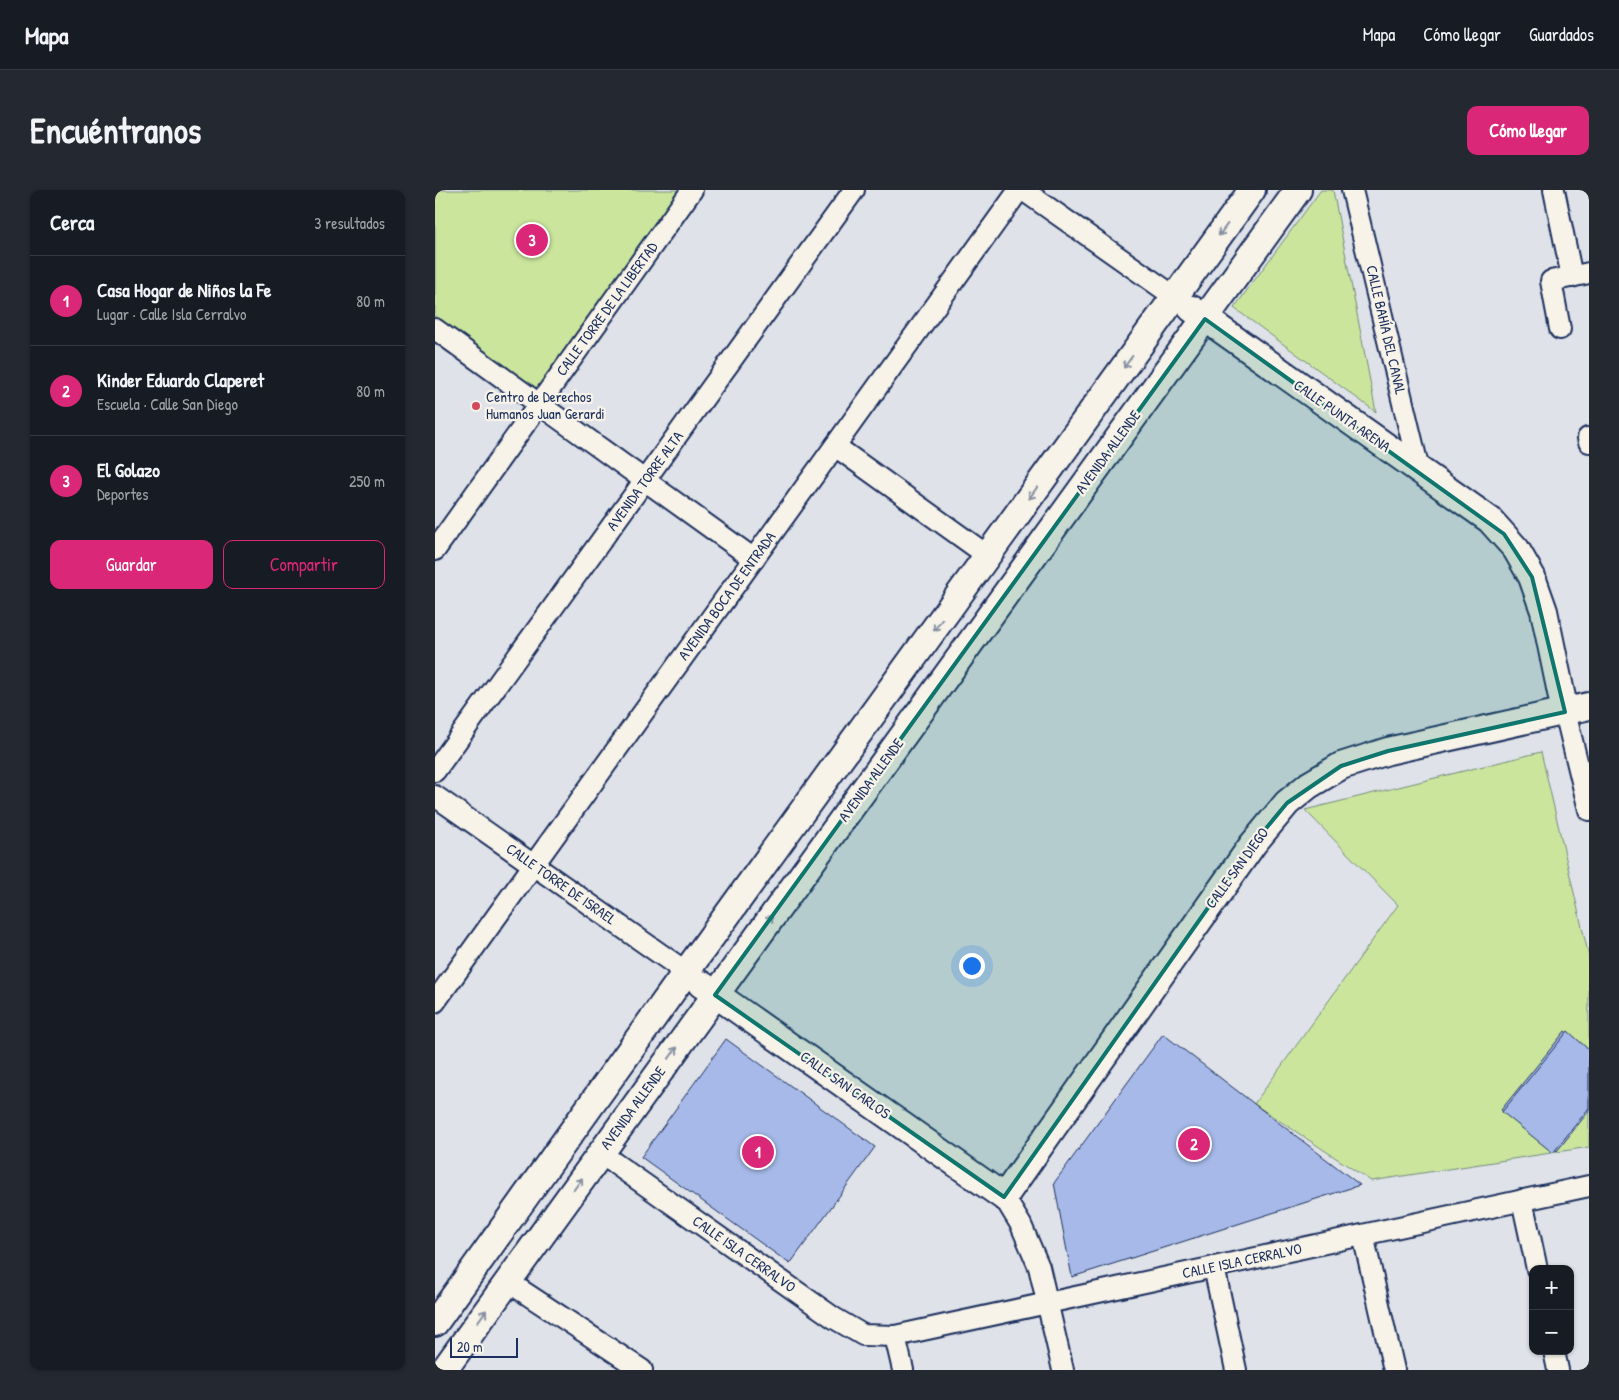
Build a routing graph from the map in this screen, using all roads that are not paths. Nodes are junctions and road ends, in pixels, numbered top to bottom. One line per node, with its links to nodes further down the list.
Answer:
1 (692, 190): 13 (street, CALLE TORRE DE LA LIBERTAD)
2 (854, 190): 16 (street, AVENIDA TORRE ALTA)
3 (1021, 190): 9 (street, CALLE PUNTA ARENA); 14 (street, AVENIDA BOCA DE ENTRADA)
4 (1252, 190): 9 (street, one-way to 9)
5 (1298, 190): 10 (street, AVENIDA ALLENDE)
6 (1352, 190): 15 (street, CALLE BAHÍA DEL CANAL)
7 (1554, 190): 8 (street)
8 (1581, 275): 12 (street)
9 (1175, 297): 10 (street, CALLE PUNTA ARENA); 18 (street, one-way to 18)
10 (1205, 318): 15 (street, CALLE PUNTA ARENA); 26 (street, AVENIDA ALLENDE, one-way to 10)
11 (435, 329): 13 (street)
12 (1560, 329)
13 (539, 405): 16 (street); 17 (street, CALLE TORRE DE LA LIBERTAD)
14 (835, 446): 18 (street); 19 (street, AVENIDA BOCA DE ENTRADA)
15 (1419, 470): 20 (street, CALLE PUNTA ARENA)
16 (645, 481): 19 (street); 21 (street, AVENIDA TORRE ALTA)
17 (435, 550)
18 (988, 556): 25 (street, one-way to 25)
19 (753, 559): 24 (street, AVENIDA BOCA DE ENTRADA)
20 (1577, 709): 23 (street); 30 (street, CALLE SAN DIEGO)
21 (435, 772)
22 (435, 796): 24 (street, CALLE TORRE DE ISRAEL)
23 (1589, 810)
24 (534, 865): 25 (street, CALLE TORRE DE ISRAEL); 27 (street, AVENIDA BOCA DE ENTRADA)
25 (686, 972): 26 (street, CALLE SAN CARLOS); 37 (street)
26 (715, 995): 28 (street, AVENIDA ALLENDE, one-way to 26); 30 (street, CALLE SAN CARLOS)
27 (435, 1002)
28 (601, 1153): 35 (street, AVENIDA ALLENDE, one-way to 28); 38 (street, CALLE ISLA CERRALVO)
29 (1589, 1186): 31 (street, CALLE ISLA CERRALVO)
30 (1004, 1197): 36 (street)
31 (1522, 1200): 32 (street, CALLE ISLA CERRALVO); 33 (street)
32 (1363, 1235): 34 (street, CALLE ISLA CERRALVO); 45 (street)
33 (1536, 1265)
34 (1214, 1267): 36 (street, CALLE ISLA CERRALVO); 44 (street)
35 (507, 1281): 40 (street, AVENIDA ALLENDE, one-way to 35); 41 (street)
36 (1048, 1303): 38 (street, CALLE ISLA CERRALVO); 43 (street)
37 (437, 1317)
38 (895, 1336): 42 (street)
39 (1555, 1355): 46 (street)
40 (444, 1370)
41 (642, 1370)
42 (903, 1370)
43 (1063, 1370)
44 (1236, 1370)
45 (1394, 1370)
46 (1558, 1370)

